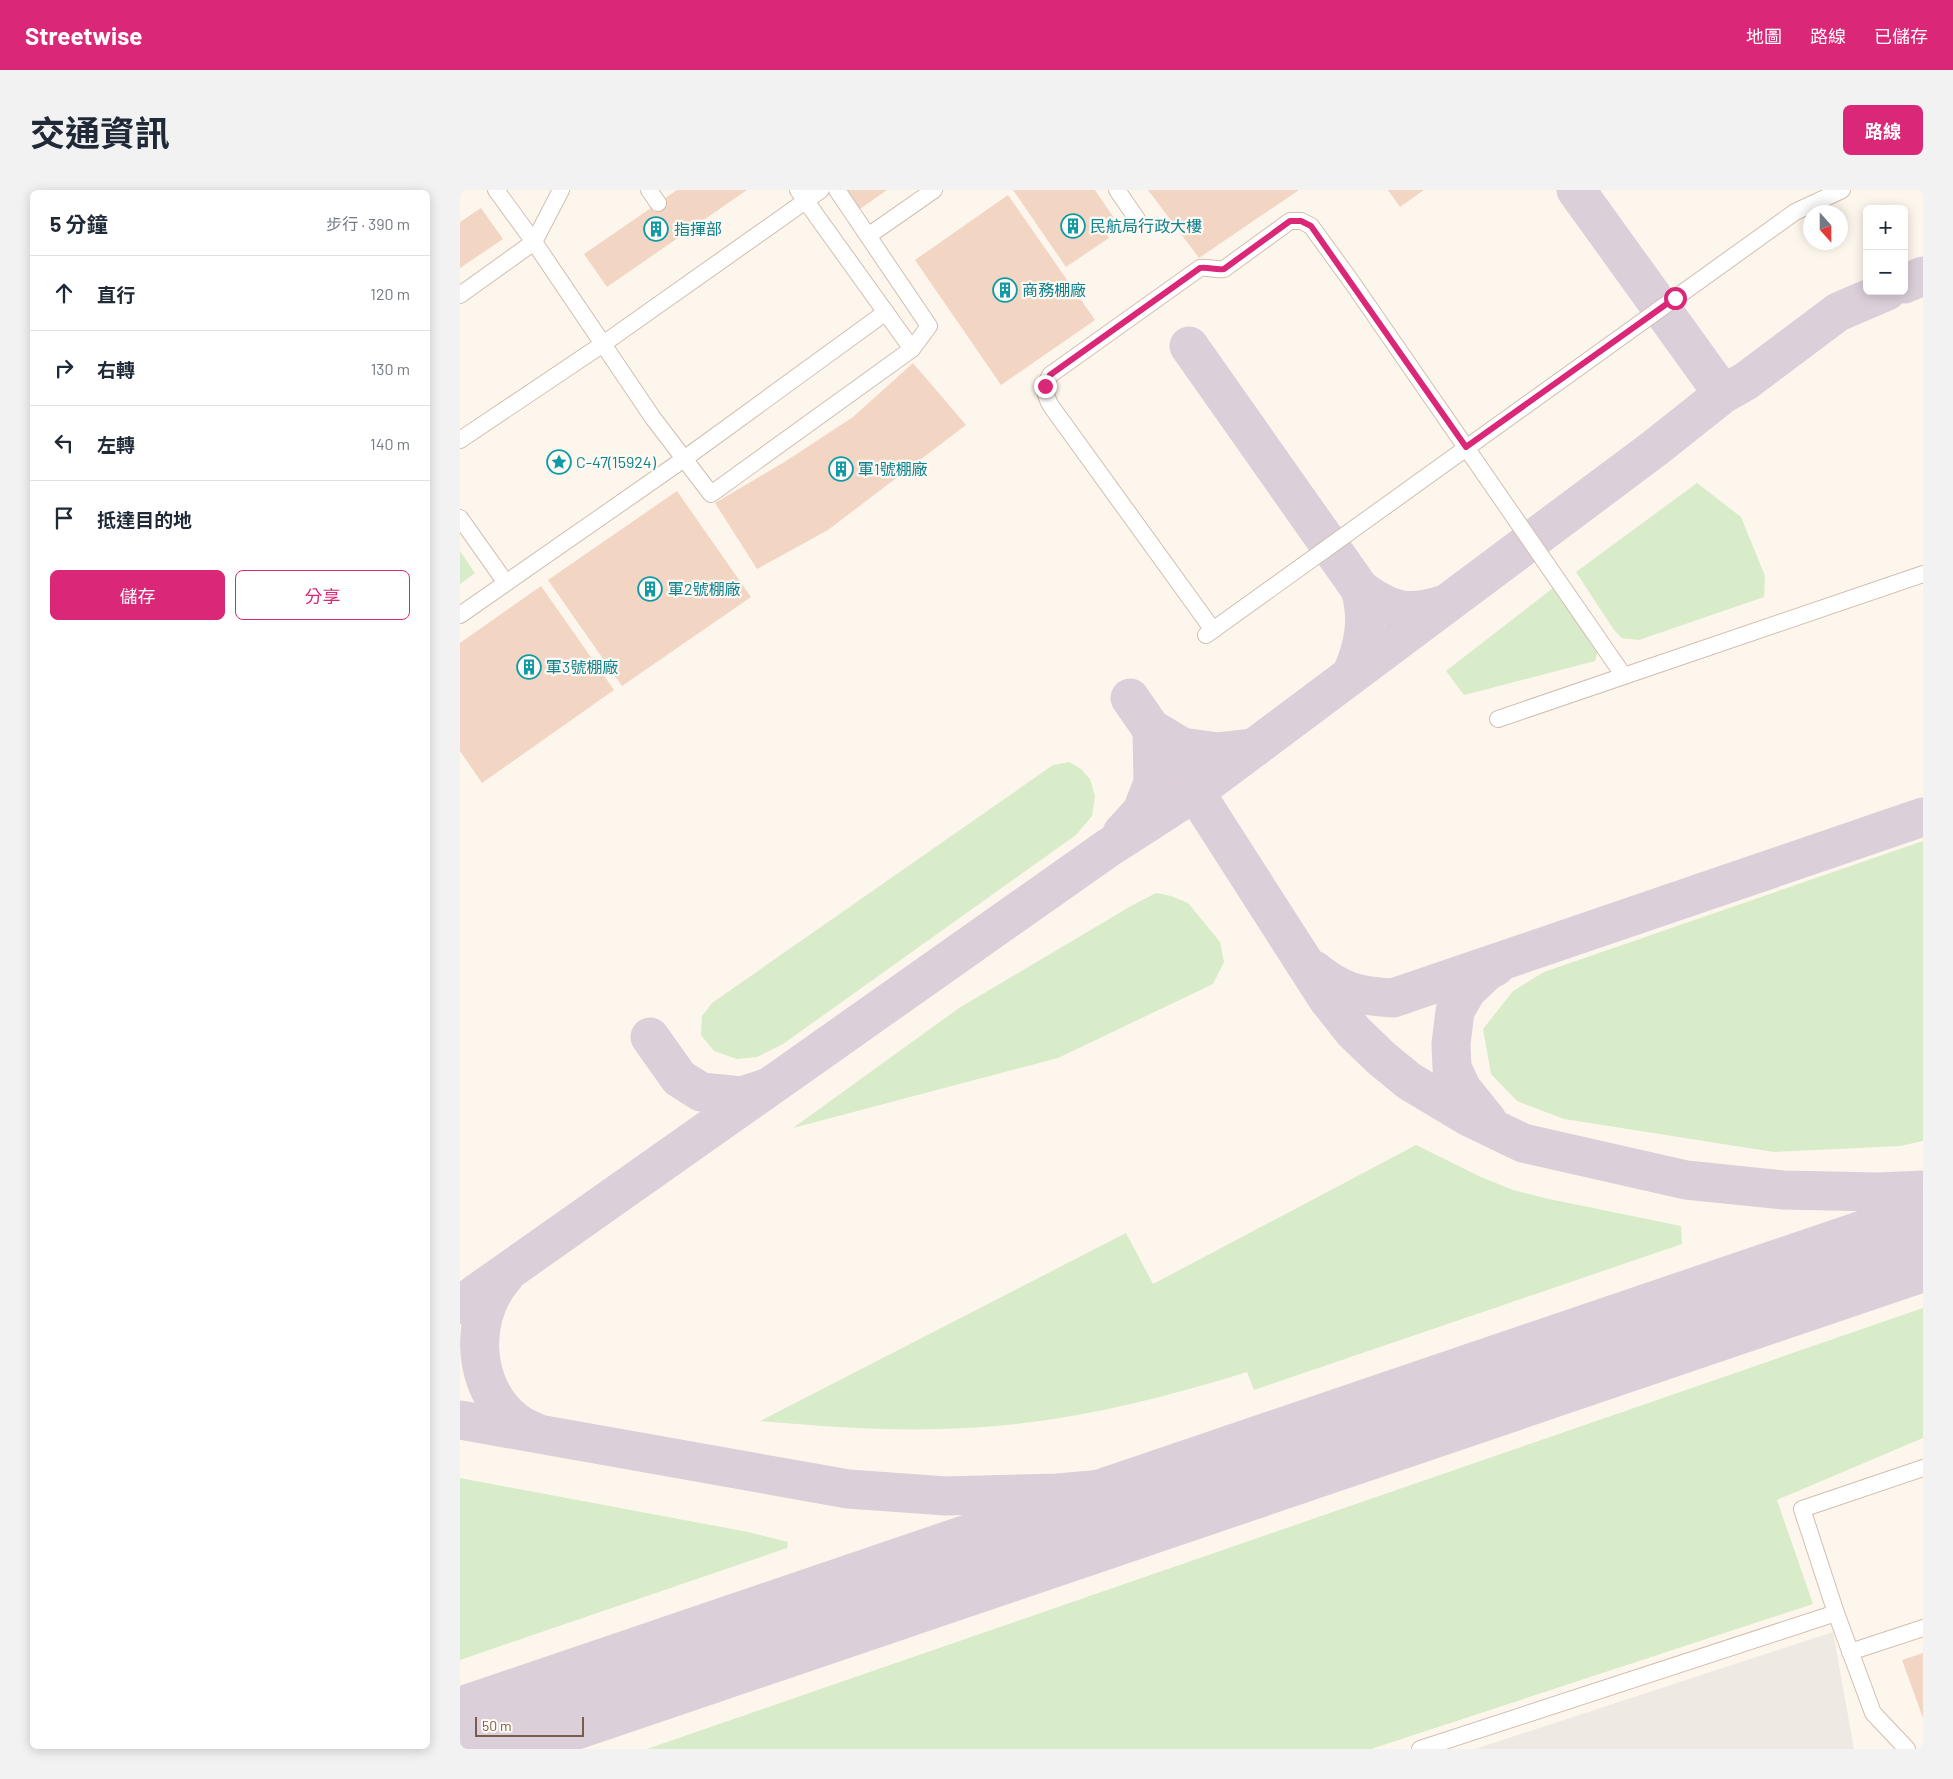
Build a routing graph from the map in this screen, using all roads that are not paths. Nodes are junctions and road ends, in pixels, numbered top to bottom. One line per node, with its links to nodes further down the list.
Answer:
1 (496, 190): 11 (lane)
2 (561, 190): 11 (lane)
3 (821, 190): 8 (lane)
4 (837, 190): 10 (lane)
5 (934, 190): 10 (lane)
6 (1117, 190): 9 (lane)
7 (1842, 190): 17 (lane)
8 (802, 196): 13 (lane); 14 (lane)
9 (1138, 219)
10 (868, 236): 15 (lane)
11 (534, 242): 12 (lane); 14 (lane)
12 (460, 295)
13 (886, 312): 15 (lane); 18 (lane)
14 (603, 344): 16 (lane); 18 (lane)
15 (912, 349): 18 (lane)
16 (460, 440)
17 (1466, 447): 17 (lane); 23 (lane)
18 (684, 459): 21 (lane)
19 (460, 518): 21 (lane)
20 (1923, 574): 23 (lane)
21 (506, 583): 22 (lane)
22 (460, 615)
23 (1624, 676): 24 (lane)
24 (1498, 719)
25 (1923, 1468): 26 (lane)
26 (1836, 1613): 28 (lane); 29 (lane)
27 (1923, 1628): 28 (lane)
28 (1850, 1652): 30 (lane)
29 (1420, 1749)
30 (1907, 1749)

